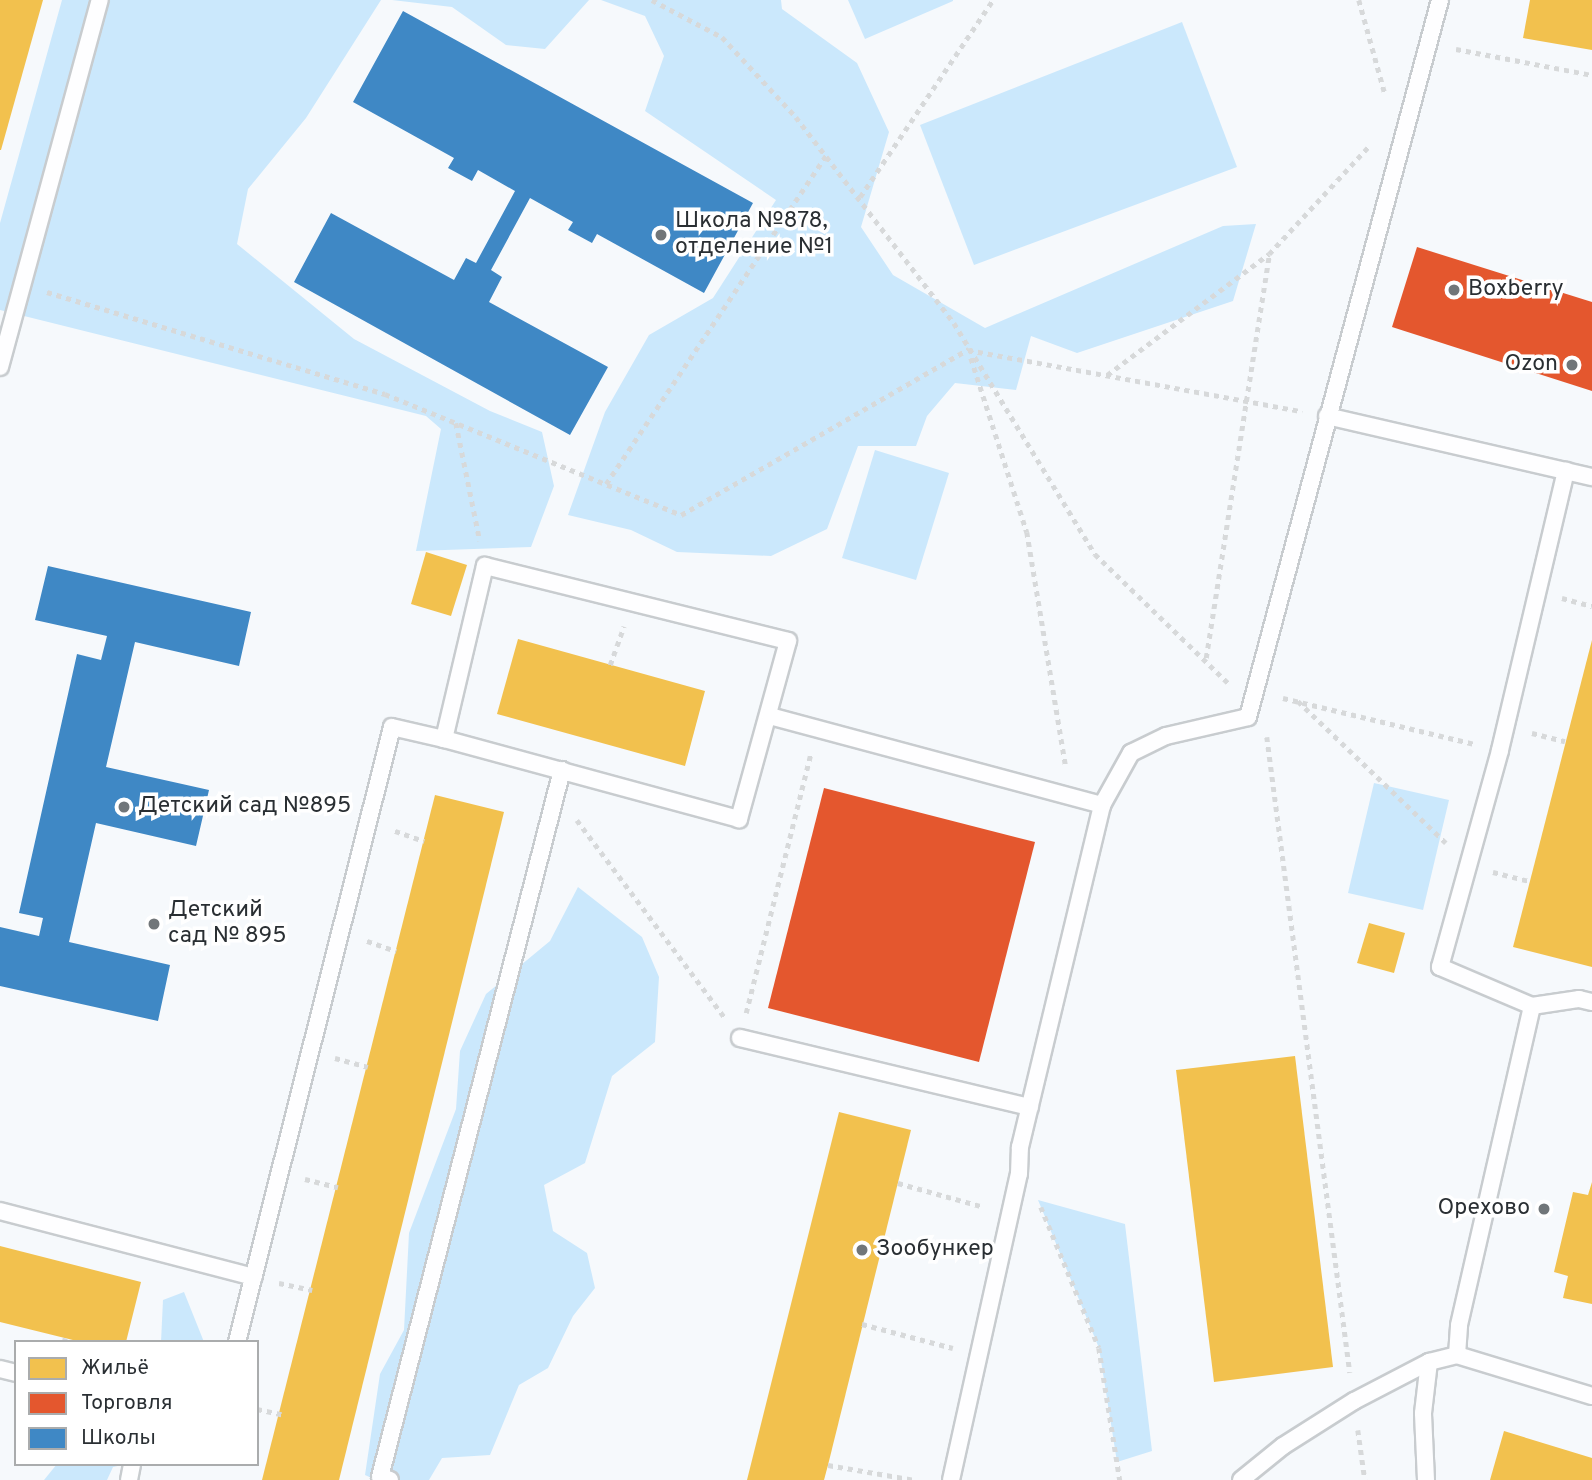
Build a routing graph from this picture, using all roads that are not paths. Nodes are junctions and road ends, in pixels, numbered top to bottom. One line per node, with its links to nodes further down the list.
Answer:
1 (100, 0): 3 (lane)
2 (1440, 0): 4 (lane)
3 (0, 368)
4 (1327, 416): 5 (lane); 10 (lane)
5 (1566, 471): 6 (lane); 12 (lane)
6 (1592, 477)
7 (770, 716): 8 (lane); 9 (lane); 10 (lane)
8 (444, 739): 9 (lane); 16 (lane)
9 (562, 770): 21 (lane)
10 (1102, 806): 14 (lane)
11 (1592, 1002): 12 (lane)
12 (1532, 1006): 18 (lane)
13 (740, 1038): 14 (lane)
14 (1030, 1107): 22 (lane)
15 (0, 1211): 16 (lane)
16 (254, 1278): 17 (lane)
17 (238, 1340)
18 (1457, 1355): 19 (lane); 20 (lane)
19 (1429, 1362): 23 (lane); 24 (lane)
20 (1592, 1396)
21 (390, 1480)
22 (951, 1480)
23 (1241, 1480)
24 (1426, 1480)

